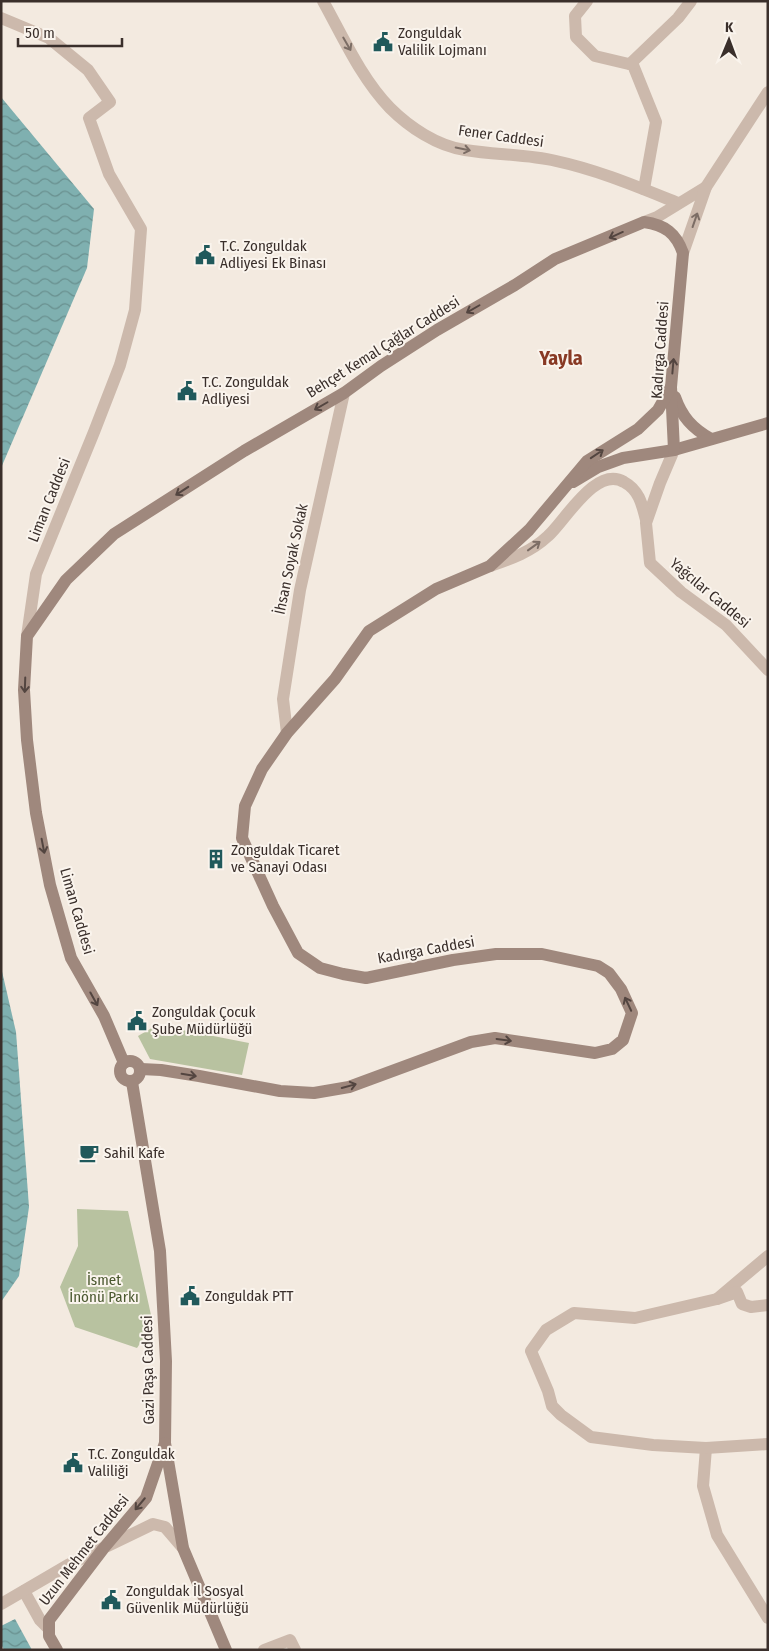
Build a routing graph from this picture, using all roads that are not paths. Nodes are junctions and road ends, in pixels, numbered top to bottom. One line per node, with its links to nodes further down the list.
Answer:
1 (323, 1): 8 (street, Fener Caddesi, one-way to 8)
2 (587, 1): 5 (street)
3 (691, 1): 5 (street)
4 (1, 18): 20 (street, Liman Caddesi)
5 (630, 64): 8 (street)
6 (768, 92): 7 (street)
7 (706, 187): 9 (street); 11 (street, one-way to 7)
8 (644, 189): 9 (street, Fener Caddesi)
9 (678, 203): 10 (street)
10 (644, 222): 11 (main road); 13 (main road, Behçet Kemal Çağlar Caddesi, one-way to 13)
11 (683, 253): 12 (main road, Kadırga Caddesi, one-way to 11)
12 (671, 387): 15 (main road); 16 (main road, Kadırga Caddesi); 17 (main road, Kadırga Caddesi, one-way to 12)
13 (344, 393): 20 (main road, Behçet Kemal Çağlar Caddesi, one-way to 20); 22 (street, İhsan Soyak Sokak)
14 (768, 423): 15 (main road)
15 (711, 439): 16 (main road)
16 (674, 450): 17 (main road); 18 (street, Yağcılar Caddesi)
17 (563, 489): 19 (main road, Kadırga Caddesi)
18 (646, 523): 19 (street, one-way to 18); 21 (street, Yağcılar Caddesi)
19 (490, 566): 22 (main road, Kadırga Caddesi)
20 (27, 636): 23 (main road, Liman Caddesi, one-way to 23)
21 (768, 670)
22 (287, 732): 24 (main road, Kadırga Caddesi, one-way to 22)
23 (124, 1063): 24 (main road); 25 (main road)
24 (141, 1069): 25 (main road)
25 (132, 1082): 31 (main road, Gazi Paşa Caddesi)
26 (768, 1256): 27 (street)
27 (717, 1299): 29 (street); 33 (street)
28 (768, 1305): 29 (street)
29 (751, 1307): 30 (street)
30 (768, 1309)
31 (165, 1443): 34 (main road, Gazi Paşa Caddesi); 35 (main road, Uzun Mehmet Caddesi, one-way to 35)
32 (768, 1444): 33 (street)
33 (706, 1448): 38 (street)
34 (183, 1548): 35 (street); 41 (main road, Gazi Paşa Caddesi)
35 (103, 1549): 36 (street); 39 (main road, Uzun Mehmet Caddesi)
36 (24, 1591): 37 (street); 39 (street)
37 (6, 1601)
38 (768, 1618)
39 (49, 1629): 40 (main road, Uzun Mehmet Caddesi)
40 (56, 1650)
41 (226, 1650)
42 (264, 1650): 43 (street)
43 (295, 1650)

